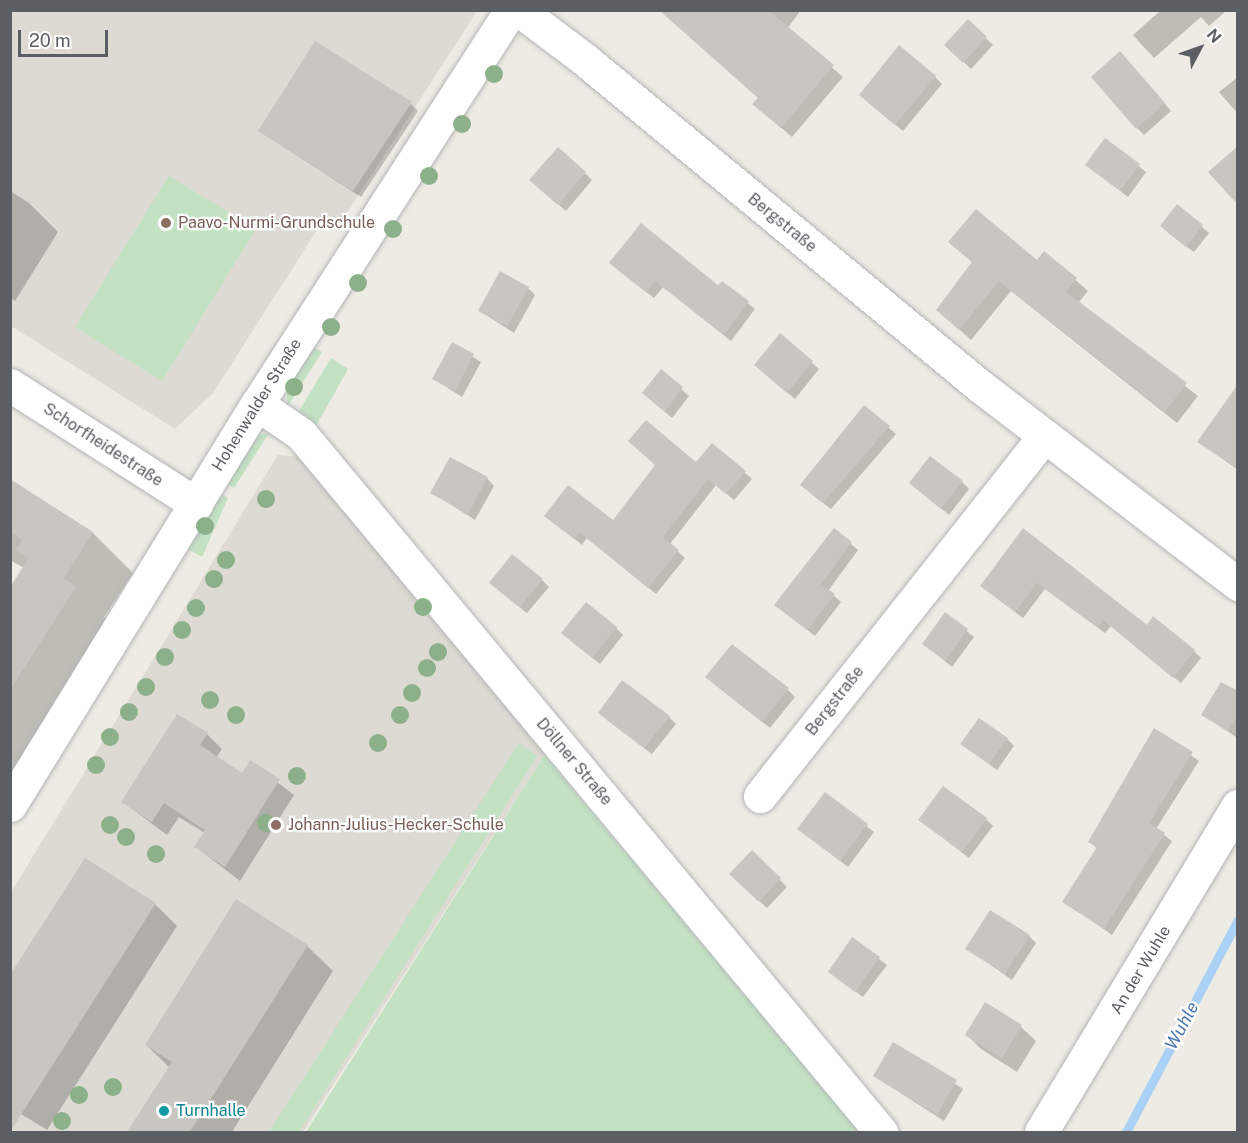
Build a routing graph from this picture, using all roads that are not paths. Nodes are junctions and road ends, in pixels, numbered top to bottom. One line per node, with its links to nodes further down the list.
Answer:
1 (511, 10): 4 (street, Hohenwalder Straße)
2 (519, 10): 5 (street, Bergstraße)
3 (10, 385): 6 (street, Schorfheidestraße)
4 (257, 404): 6 (street, Hohenwalder Straße); 11 (street, Döllner Straße)
5 (1044, 436): 7 (street, Bergstraße); 8 (street, Bergstraße)
6 (196, 504): 9 (street, Hohenwalder Straße)
7 (1238, 584)
8 (760, 796)
9 (10, 805)
10 (1238, 806): 12 (street, An der Wuhle)
11 (881, 1132)
12 (1041, 1132)

